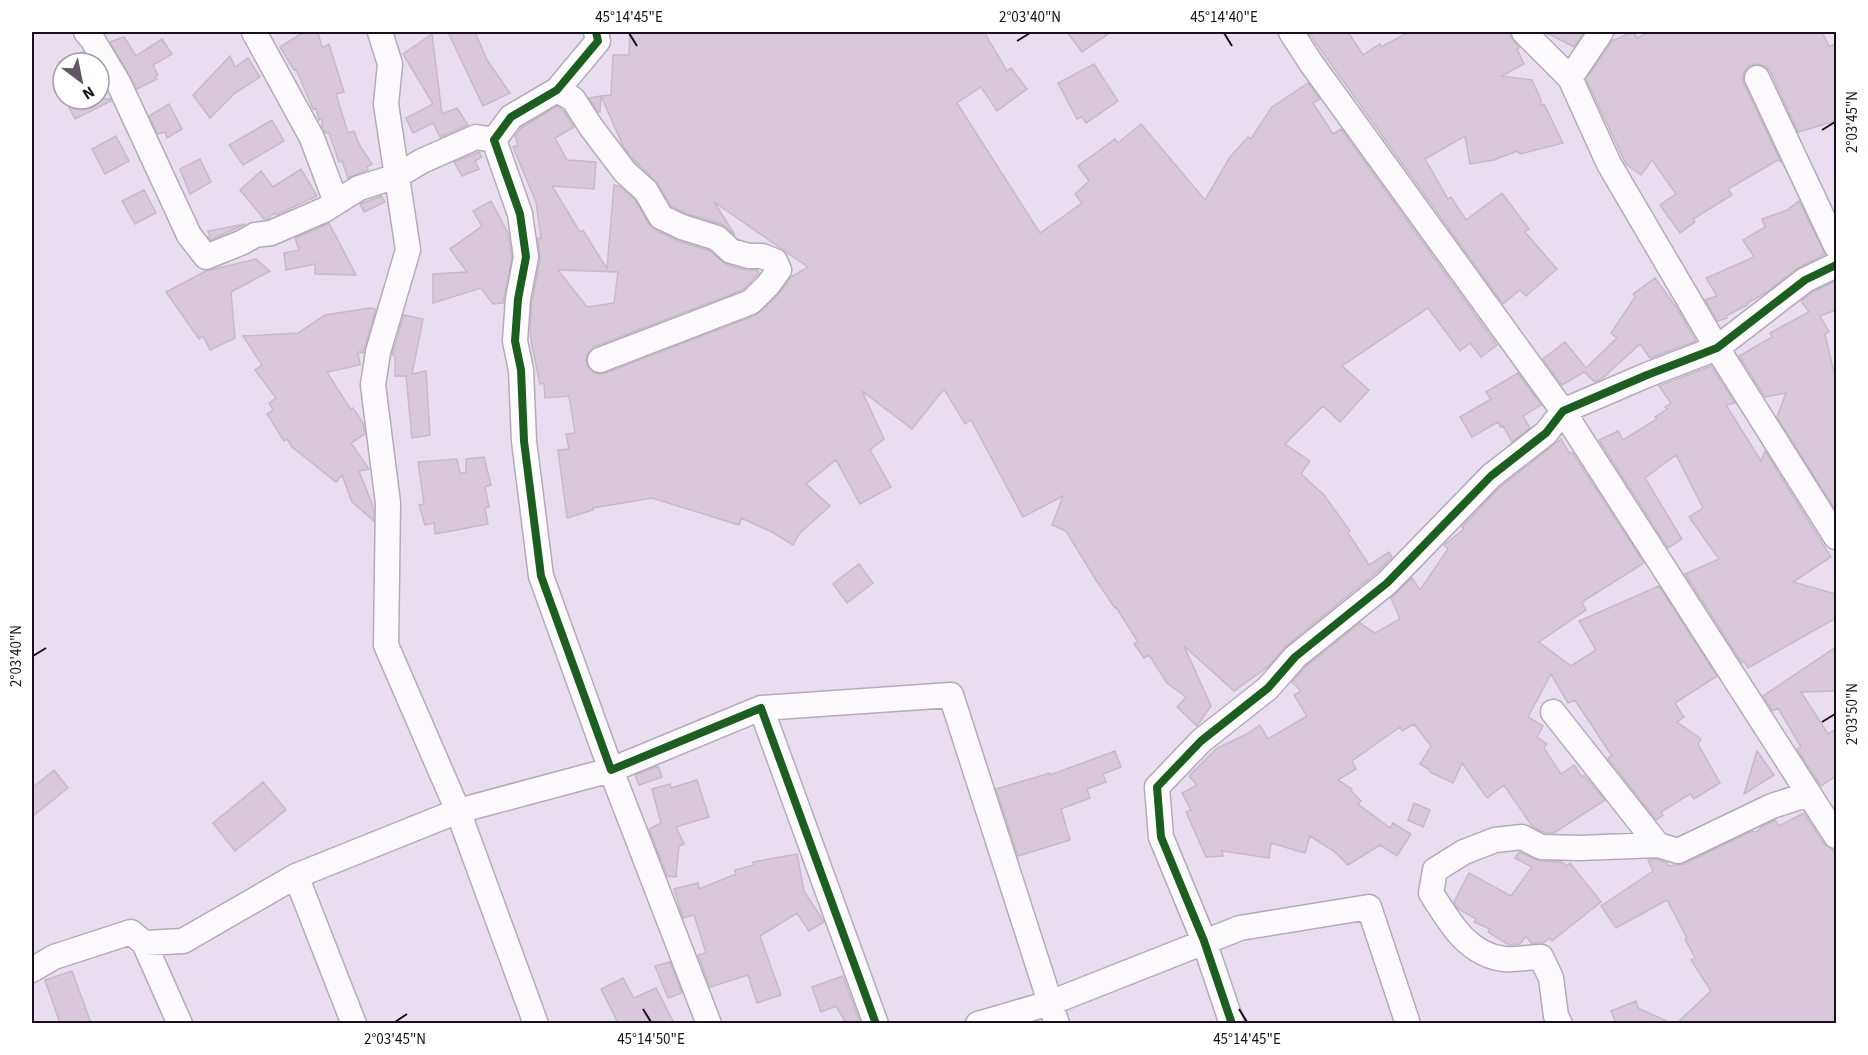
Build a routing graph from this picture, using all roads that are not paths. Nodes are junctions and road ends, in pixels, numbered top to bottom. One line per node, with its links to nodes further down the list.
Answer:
1 (86, 32): 13 (street)
2 (254, 32): 13 (street)
3 (380, 32): 12 (street)
4 (596, 32): 10 (street)
5 (1291, 32): 18 (street)
6 (1524, 32): 8 (street)
7 (1601, 32): 8 (street)
8 (1570, 78): 16 (street)
9 (1757, 78): 14 (street)
10 (557, 90): 11 (street); 17 (street)
11 (494, 140): 12 (street); 22 (street)
12 (397, 176): 13 (street); 24 (street)
13 (336, 202)
14 (1836, 246)
15 (1836, 265): 16 (street)
16 (1717, 348): 18 (street); 19 (street)
17 (600, 360)
18 (1563, 411): 23 (street); 28 (street)
19 (1836, 537)
20 (761, 708): 22 (street); 31 (street); 36 (street)
21 (1553, 712): 26 (street)
22 (611, 770): 24 (street); 35 (street)
23 (1809, 794): 25 (street); 26 (street)
24 (458, 811): 27 (street); 34 (street)
25 (1836, 836)
26 (1658, 845): 40 (street)
27 (296, 876): 29 (street); 33 (street)
28 (1204, 941): 31 (street); 38 (street); 39 (street)
29 (144, 943): 30 (street); 32 (street)
30 (32, 970)
31 (1054, 1013): 37 (street)
32 (180, 1023)
33 (354, 1023)
34 (536, 1023)
35 (709, 1023)
36 (876, 1023)
37 (978, 1023)
38 (1232, 1023)
39 (1408, 1023)
40 (1560, 1023)

